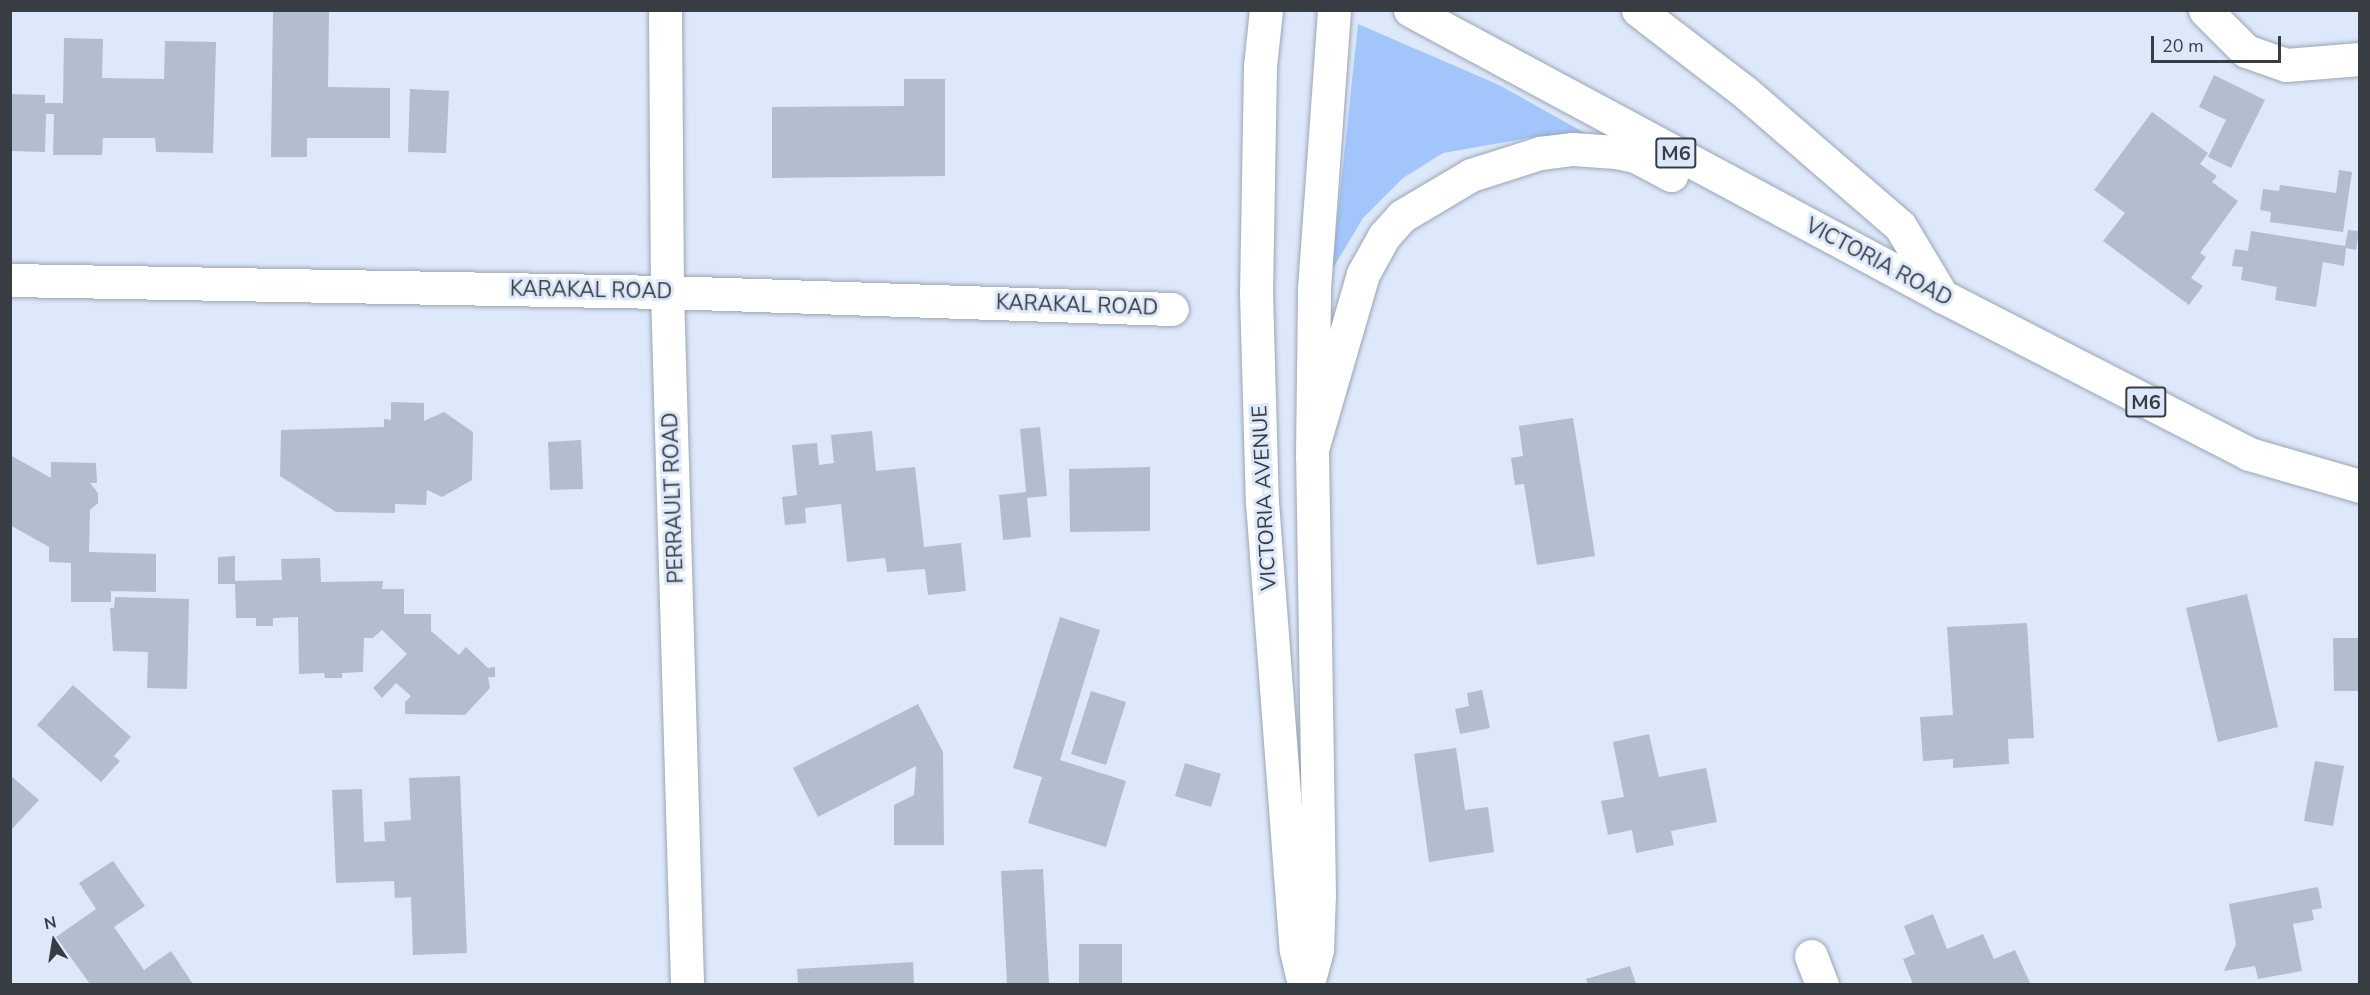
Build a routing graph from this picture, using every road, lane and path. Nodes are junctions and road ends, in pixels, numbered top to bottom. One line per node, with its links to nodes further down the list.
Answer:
1 (665, 10): 10 (street, PERRAULT ROAD)
2 (1266, 10): 16 (street, VICTORIA AVENUE)
3 (1334, 10): 13 (street, VICTORIA AVENUE)
4 (1410, 10): 8 (street, VICTORIA ROAD / M6)
5 (1638, 10): 11 (street)
6 (2205, 10): 7 (street)
7 (2360, 59)
8 (1751, 194): 11 (street, VICTORIA ROAD / M6); 13 (street)
9 (10, 280): 10 (street, KARAKAL ROAD)
10 (667, 292): 12 (street, KARAKAL ROAD); 15 (street, PERRAULT ROAD)
11 (1942, 296): 14 (street, VICTORIA ROAD / M6)
12 (1172, 309)
13 (1312, 446): 16 (street, VICTORIA AVENUE)
14 (2360, 486)
15 (687, 984)
16 (1306, 984)

